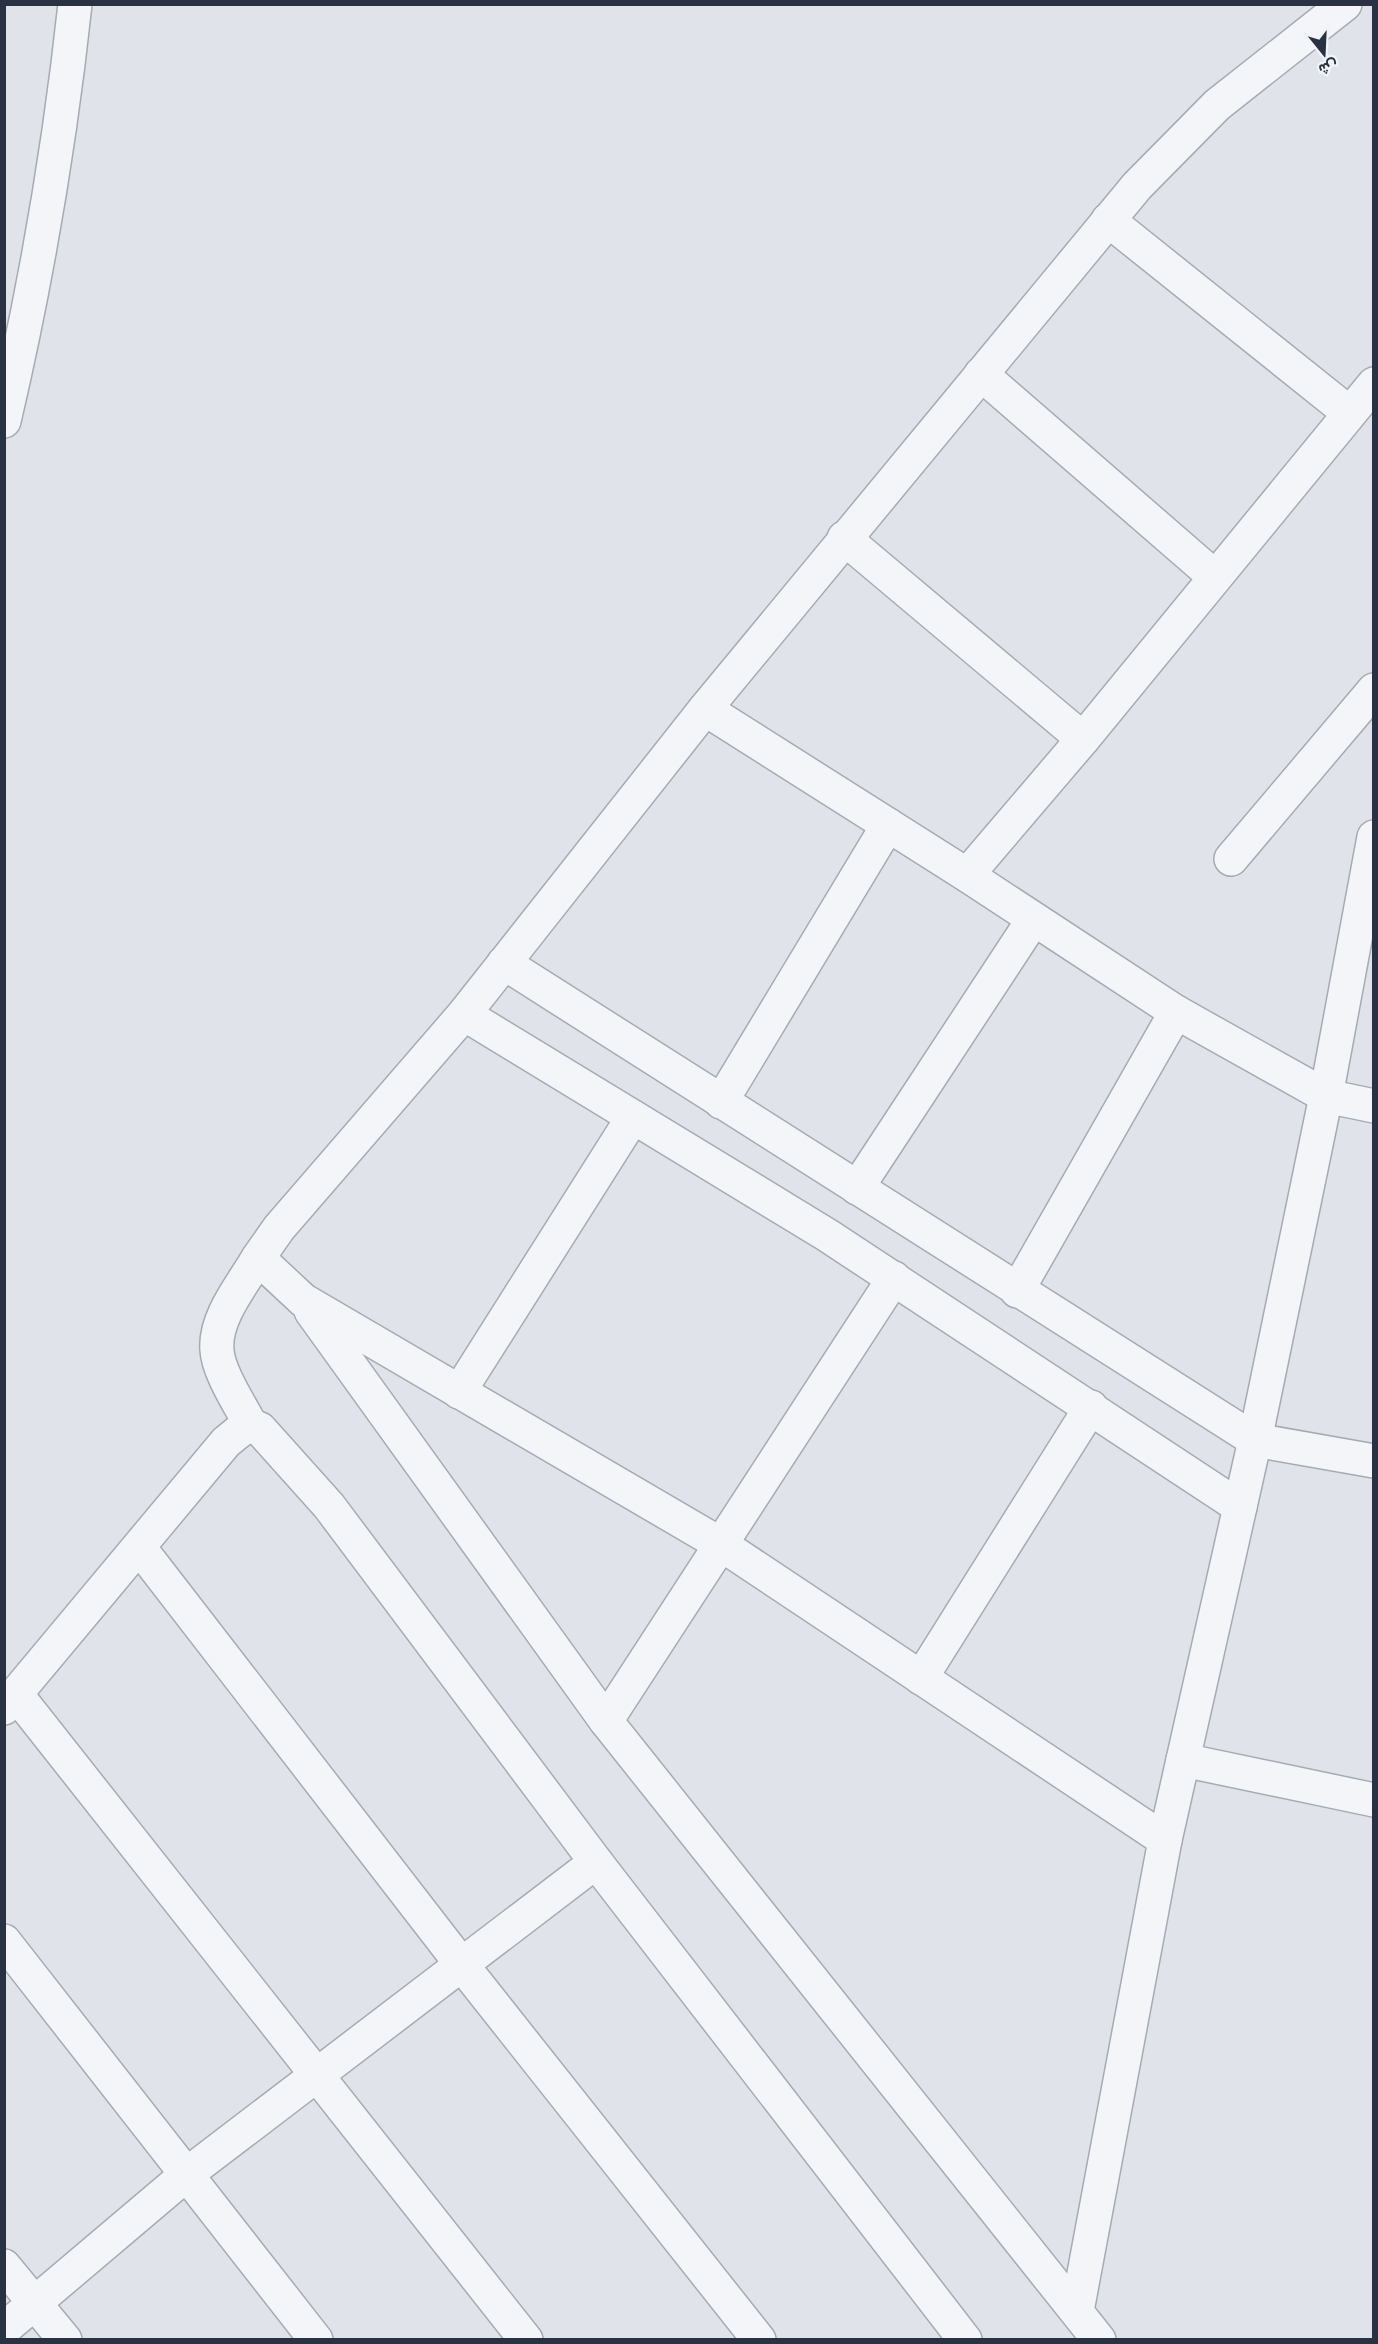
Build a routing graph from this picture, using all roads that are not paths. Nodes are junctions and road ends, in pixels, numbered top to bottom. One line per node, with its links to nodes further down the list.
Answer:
1 (75, 4): 7 (street)
2 (1345, 4): 3 (street)
3 (1108, 220): 4 (street); 6 (street)
4 (981, 374): 8 (street); 9 (street)
5 (1374, 384): 6 (street)
6 (1348, 412): 9 (street)
7 (4, 421)
8 (844, 538): 11 (street); 12 (street)
9 (1215, 577): 12 (street)
10 (1374, 690): 15 (street)
11 (705, 709): 13 (street); 19 (street)
12 (1083, 739): 16 (street)
13 (888, 825): 16 (street); 23 (street)
14 (1374, 837): 18 (street)
15 (1231, 859)
16 (967, 875): 17 (street)
17 (1033, 920): 20 (street); 26 (street)
18 (1364, 934): 22 (street)
19 (504, 963): 21 (street); 23 (street)
20 (1176, 1012): 22 (street); 29 (street)
21 (465, 1014): 25 (street); 27 (street)
22 (1326, 1096): 24 (street); 34 (street)
23 (721, 1102): 26 (street)
24 (1374, 1106)
25 (633, 1117): 28 (street); 31 (street)
26 (857, 1188): 29 (street)
27 (258, 1258): 30 (street); 33 (street)
28 (894, 1278): 32 (street); 37 (street)
29 (1017, 1291): 34 (street)
30 (303, 1300): 31 (street); 41 (street)
31 (459, 1392): 37 (street)
32 (1091, 1407): 36 (street); 39 (street)
33 (250, 1426): 38 (street); 45 (street)
34 (1255, 1440): 35 (street); 36 (street)
35 (1374, 1461)
36 (1240, 1507): 42 (street)
37 (722, 1545): 39 (street); 41 (street)
38 (139, 1547): 40 (street); 47 (street)
39 (921, 1678): 44 (street)
40 (10, 1701): 48 (street)
41 (606, 1720): 52 (street)
42 (1183, 1760): 43 (street); 44 (street)
43 (1374, 1800)
44 (1165, 1840): 52 (street)
45 (596, 1862): 47 (street); 58 (street)
46 (4, 1941): 49 (street)
47 (462, 1965): 48 (street); 57 (street)
48 (317, 2074): 49 (street); 56 (street)
49 (187, 2174): 51 (street); 55 (street)
50 (4, 2266): 51 (street)
51 (36, 2303): 53 (street); 54 (street)
52 (1077, 2311): 59 (street)
53 (4, 2329)
54 (65, 2340)
55 (316, 2340)
56 (526, 2340)
57 (759, 2340)
58 (965, 2340)
59 (1099, 2340)

